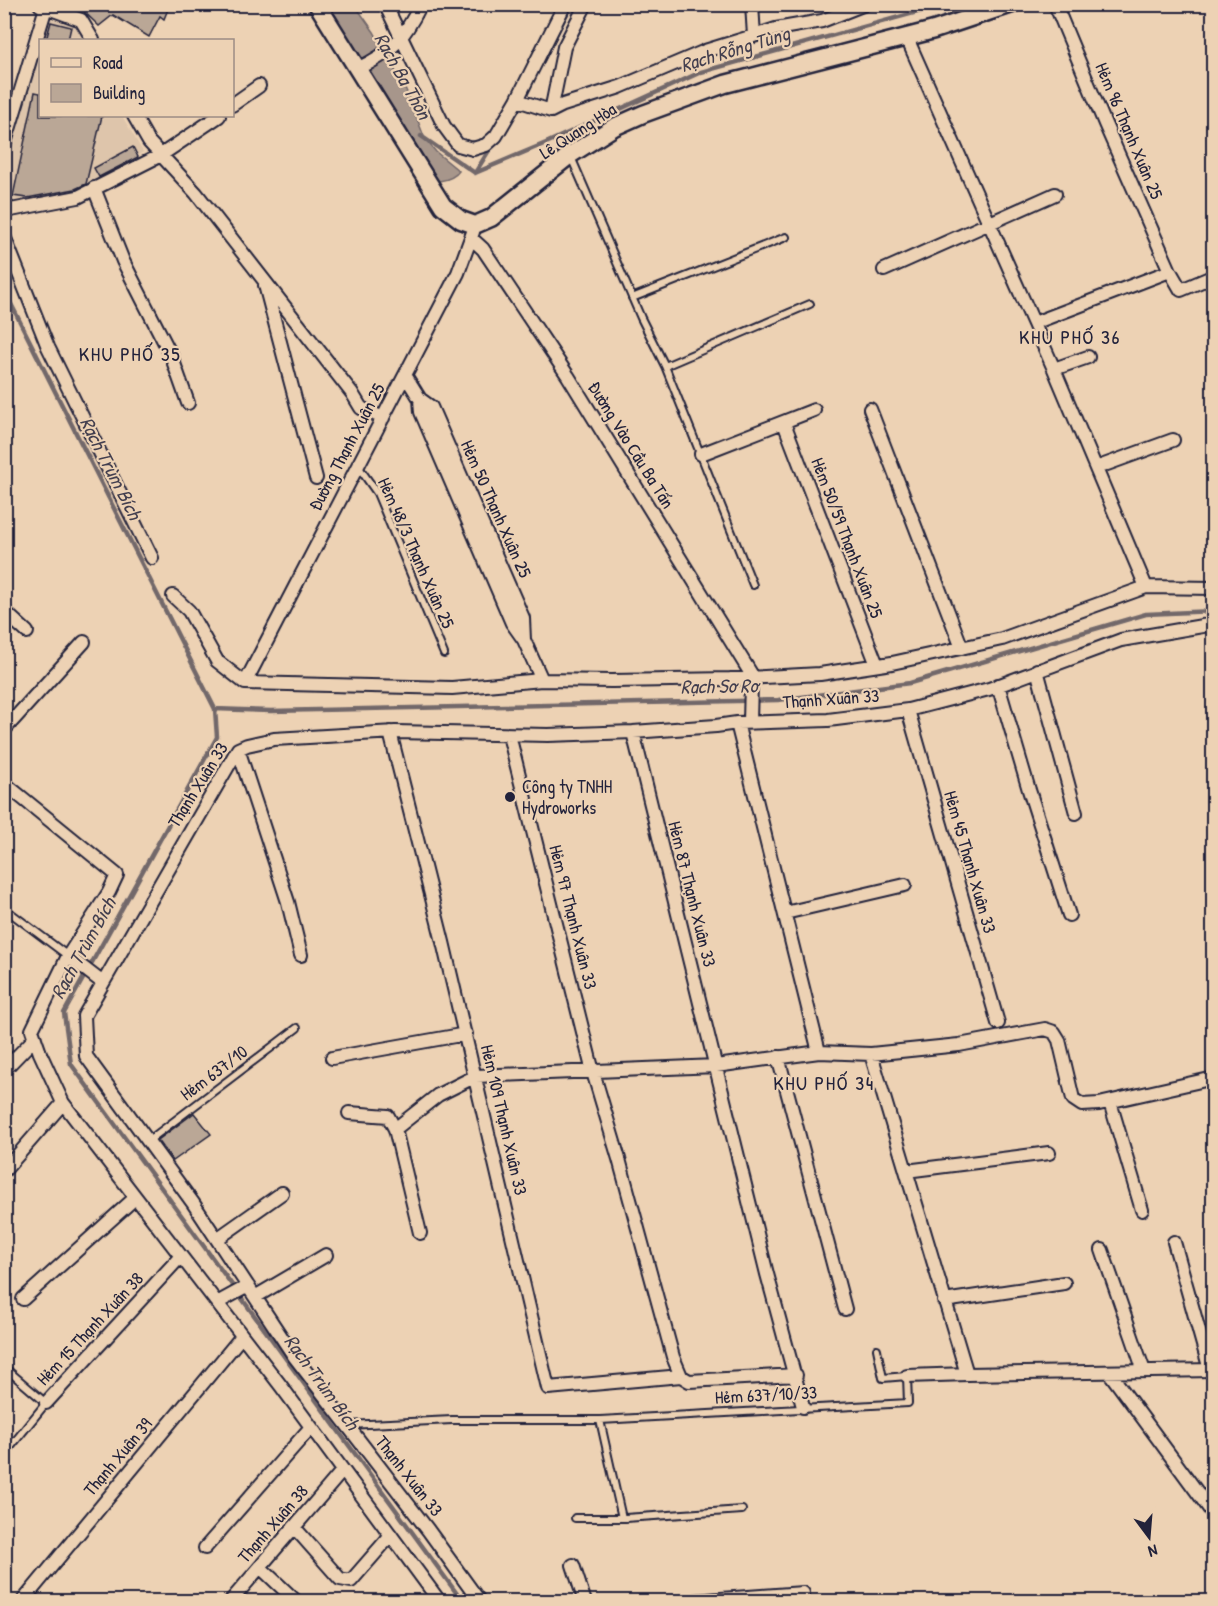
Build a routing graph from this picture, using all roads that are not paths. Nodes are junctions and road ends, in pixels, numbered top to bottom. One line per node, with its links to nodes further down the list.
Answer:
1 (317, 4): 15 (street)
2 (385, 4): 14 (street)
3 (421, 4): 14 (street)
4 (565, 4): 17 (street)
5 (586, 4): 19 (street)
6 (752, 4): 11 (street)
7 (865, 4): 11 (street)
8 (1012, 4): 12 (street, Lê Quang Hòa)
9 (1056, 4): 33 (street, Hẻm 96 Thạnh Xuân 25)
10 (44, 5): 13 (street); 22 (street)
11 (753, 31): 19 (street)
12 (906, 36): 23 (street, Lê Quang Hòa); 28 (street)
13 (92, 39)
14 (398, 42): 15 (street); 17 (street)
15 (361, 67): 29 (street)
16 (259, 87): 18 (street)
17 (517, 100): 19 (street)
18 (234, 104)
19 (551, 111)
20 (135, 117): 24 (street)
21 (217, 117): 24 (street)
22 (4, 146)
23 (570, 154): 29 (street, Lê Quang Hòa); 36 (lane)
24 (160, 155): 25 (street); 35 (street)
25 (94, 188): 27 (street); 43 (street)
26 (1055, 194): 28 (street)
27 (4, 204)
28 (989, 223): 32 (street); 38 (street)
29 (473, 231): 42 (street, Đường Thạnh Xuân 25); 66 (street, Đường Vào Cầu Ba Tấn)
30 (4, 236): 53 (street)
31 (786, 237): 36 (lane)
32 (884, 270)
33 (1170, 271): 34 (street); 38 (street)
34 (1214, 276)
35 (263, 279): 46 (street); 52 (street)
36 (632, 298): 40 (lane)
37 (810, 304): 40 (lane)
38 (1034, 323): 41 (street)
39 (1088, 357): 41 (street)
40 (665, 366): 49 (lane)
41 (1054, 369): 51 (street)
42 (405, 375): 46 (street, Đường Thạnh Xuân 25); 67 (street, Hẻm 50 Thạnh Xuân 25)
43 (188, 403)
44 (870, 409): 62 (street)
45 (814, 410): 47 (street)
46 (383, 418): 50 (street, Đường Thạnh Xuân 25)
47 (784, 423): 49 (street); 64 (street, Hẻm 50/59 Thạnh Xuân 25)
48 (1173, 440): 51 (street)
49 (701, 454): 54 (lane)
50 (358, 466): 63 (lane, Hẻm 48/3 Thạnh Xuân 25); 68 (street, Đường Thạnh Xuân 25)
51 (1096, 468): 55 (street)
52 (316, 478)
53 (152, 558)
54 (753, 585)
55 (1146, 587): 56 (street); 62 (street)
56 (1214, 588)
57 (173, 596): 68 (street)
58 (4, 611): 60 (street)
59 (1214, 624): 65 (street, Thạnh Xuân 33)
60 (27, 632)
61 (84, 642): 72 (street)
62 (962, 648): 64 (street)
63 (444, 654)
64 (877, 665): 66 (street)
65 (1037, 670): 69 (street, Thạnh Xuân 33); 78 (street)
66 (753, 677): 67 (street); 71 (street)
67 (542, 680): 68 (street)
68 (245, 683)
69 (998, 685): 70 (street, Thạnh Xuân 33); 82 (street)
70 (908, 710): 71 (street, Thạnh Xuân 33); 86 (street, Hẻm 45 Thạnh Xuân 33)
71 (744, 722): 74 (street, Thạnh Xuân 33); 81 (street)
72 (4, 730)
73 (390, 732): 75 (street, Thạnh Xuân 33); 76 (street, Thạnh Xuân 33); 88 (street, Hẻm 109 Thạnh Xuân 33)
74 (633, 732): 75 (street, Thạnh Xuân 33); 94 (street, Hẻm 87 Thạnh Xuân 33)
75 (509, 735): 96 (street, Hẻm 97 Thạnh Xuân 33)
76 (238, 749): 83 (street); 85 (street, Thạnh Xuân 33)
77 (4, 783): 84 (street)
78 (1076, 813)
79 (905, 885): 81 (street)
80 (4, 908): 84 (lane)
81 (785, 913): 90 (street)
82 (1070, 915)
83 (302, 955)
84 (68, 956): 85 (street); 89 (street)
85 (103, 983): 103 (street, Thạnh Xuân 33)
86 (998, 1023)
87 (297, 1028): 103 (lane, Hẻm 637/10)
88 (465, 1035): 93 (street); 97 (street, Hẻm 109 Thạnh Xuân 33)
89 (35, 1038): 95 (street); 100 (street)
90 (819, 1052): 91 (street); 92 (street)
91 (871, 1054): 99 (street); 105 (street)
92 (778, 1057): 94 (street); 121 (street)
93 (332, 1058)
94 (716, 1066): 96 (street); 129 (street, Hẻm 87 Thạnh Xuân 33)
95 (4, 1070)
96 (593, 1072): 97 (street); 130 (street, Hẻm 97 Thạnh Xuân 33)
97 (476, 1076): 102 (street); 130 (street, Hẻm 109 Thạnh Xuân 33)
98 (1214, 1078): 99 (street)
99 (1110, 1102): 109 (street)
100 (63, 1103): 106 (street); 108 (street)
101 (349, 1113): 102 (street)
102 (395, 1129): 110 (street)
103 (148, 1141): 111 (street, Thạnh Xuân 33)
104 (1049, 1154): 105 (street)
105 (906, 1171): 119 (street)
106 (4, 1172)
107 (282, 1193): 111 (street)
108 (135, 1198): 115 (street); 118 (street)
109 (1142, 1210)
110 (420, 1233)
111 (217, 1239): 117 (street, Thạnh Xuân 33)
112 (1174, 1242): 125 (street)
113 (1102, 1250): 126 (street)
114 (326, 1255): 117 (street)
115 (181, 1256): 120 (street); 132 (street, Hẻm 15 Thạnh Xuân 38)
116 (1064, 1283): 119 (street)
117 (251, 1291): 120 (street); 135 (street, Thạnh Xuân 33)
118 (23, 1299)
119 (944, 1301): 128 (street)
120 (217, 1303): 122 (street)
121 (845, 1309)
122 (242, 1336): 136 (street); 149 (street, Thạnh Xuân 39)
123 (877, 1349): 131 (lane)
124 (4, 1367): 132 (lane)
125 (1212, 1370): 126 (street)
126 (1144, 1371): 127 (street)
127 (1109, 1372): 128 (street); 140 (street)
128 (967, 1374): 131 (street)
129 (796, 1375): 130 (street); 133 (street, Hẻm 87 Thạnh Xuân 33)
130 (681, 1376)
131 (907, 1376): 133 (lane, Hẻm 637/10/33)
132 (46, 1403): 137 (lane, Hẻm 15 Thạnh Xuân 38)
133 (803, 1407): 134 (lane, Hẻm 637/10/33)
134 (600, 1420): 135 (lane, Hẻm 637/10/33); 142 (lane)
135 (347, 1425): 153 (street, Thạnh Xuân 33)
136 (311, 1427): 138 (street); 145 (street)
137 (4, 1455)
138 (343, 1470): 143 (street, Thạnh Xuân 38); 144 (street)
139 (742, 1510): 142 (lane)
140 (1214, 1515)
141 (575, 1518): 142 (lane)
142 (622, 1518)
143 (294, 1527): 144 (street); 147 (street, Thạnh Xuân 38)
144 (391, 1535): 152 (street)
145 (205, 1548)
146 (573, 1565): 154 (street)
147 (260, 1567): 150 (street, Thạnh Xuân 38); 151 (street)
148 (803, 1593): 155 (street)
149 (22, 1602)
150 (230, 1602)
151 (297, 1602)
152 (440, 1602)
153 (480, 1602)
154 (585, 1602)
155 (680, 1602)

